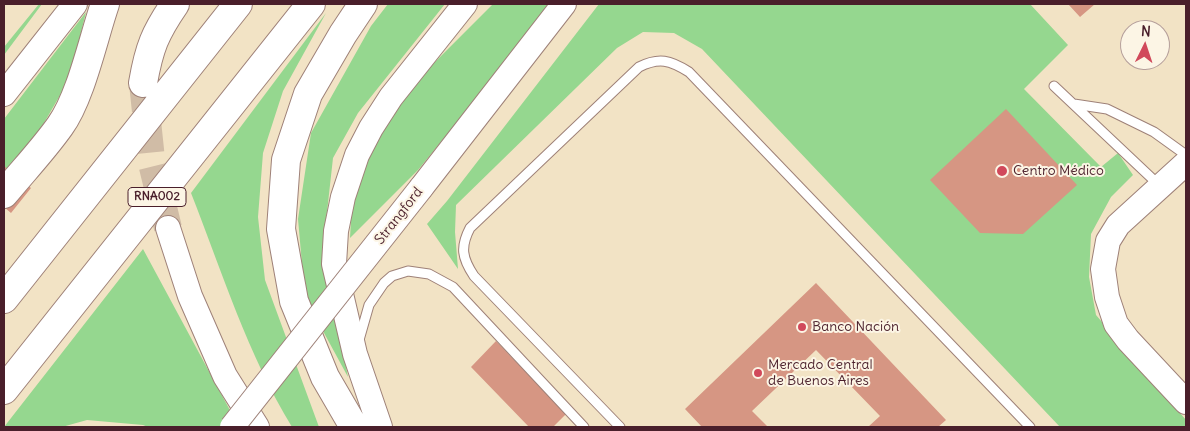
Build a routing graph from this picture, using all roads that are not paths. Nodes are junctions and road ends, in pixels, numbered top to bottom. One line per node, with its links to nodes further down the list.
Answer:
1 (75, 4): 11 (street)
2 (105, 4): 16 (highway)
3 (175, 4): 9 (highway)
4 (238, 4): 18 (highway)
5 (311, 4): 20 (highway, RNA002)
6 (363, 4): 24 (highway)
7 (465, 4): 19 (street)
8 (564, 4): 22 (street, Strangford, bridge)
9 (143, 83)
10 (1054, 86): 12 (lane)
11 (4, 94)
12 (1073, 104): 13 (lane); 15 (lane)
13 (1186, 154)
14 (1186, 163): 15 (street)
15 (1161, 186): 21 (street)
16 (4, 194)
17 (168, 228): 23 (street)
18 (4, 299)
19 (355, 354): 25 (street); 26 (lane)
20 (4, 390)
21 (1186, 402)
22 (232, 427)
23 (257, 427)
24 (356, 427)
25 (380, 427)
26 (584, 427)
27 (620, 427): 28 (lane)
28 (1030, 427)

